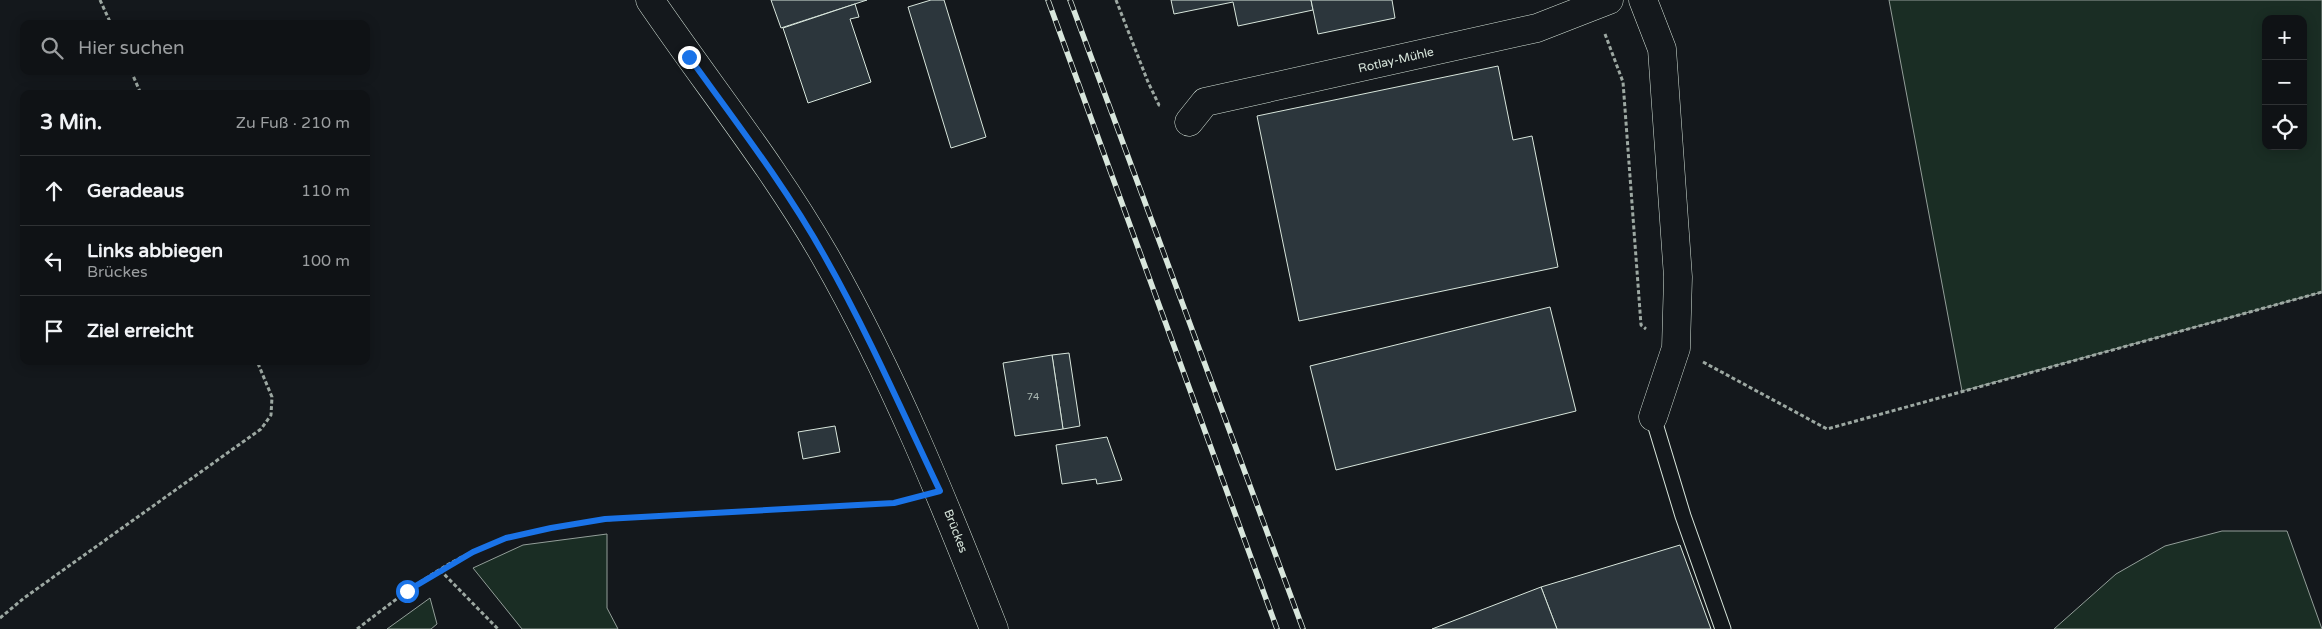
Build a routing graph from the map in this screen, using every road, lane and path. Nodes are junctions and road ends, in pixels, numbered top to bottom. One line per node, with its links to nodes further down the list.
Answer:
1 (100, 0): 6 (path)
2 (650, 0): 14 (street, Brückes)
3 (1116, 0): 9 (path)
4 (1644, 0): 11 (street)
5 (1602, 2): 9 (street, Rotlay-Mühle); 11 (path)
6 (108, 20)
7 (133, 75): 8 (path)
8 (139, 90)
9 (1189, 122)
10 (2322, 292): 11 (path)
11 (1676, 348): 13 (street)
12 (259, 365): 16 (path)
13 (1652, 417): 20 (lane)
14 (940, 491): 15 (path); 19 (street, Brückes)
15 (440, 570): 17 (path); 18 (path)
16 (0, 618)
17 (357, 629)
18 (498, 629)
19 (994, 629)
20 (1723, 629)

